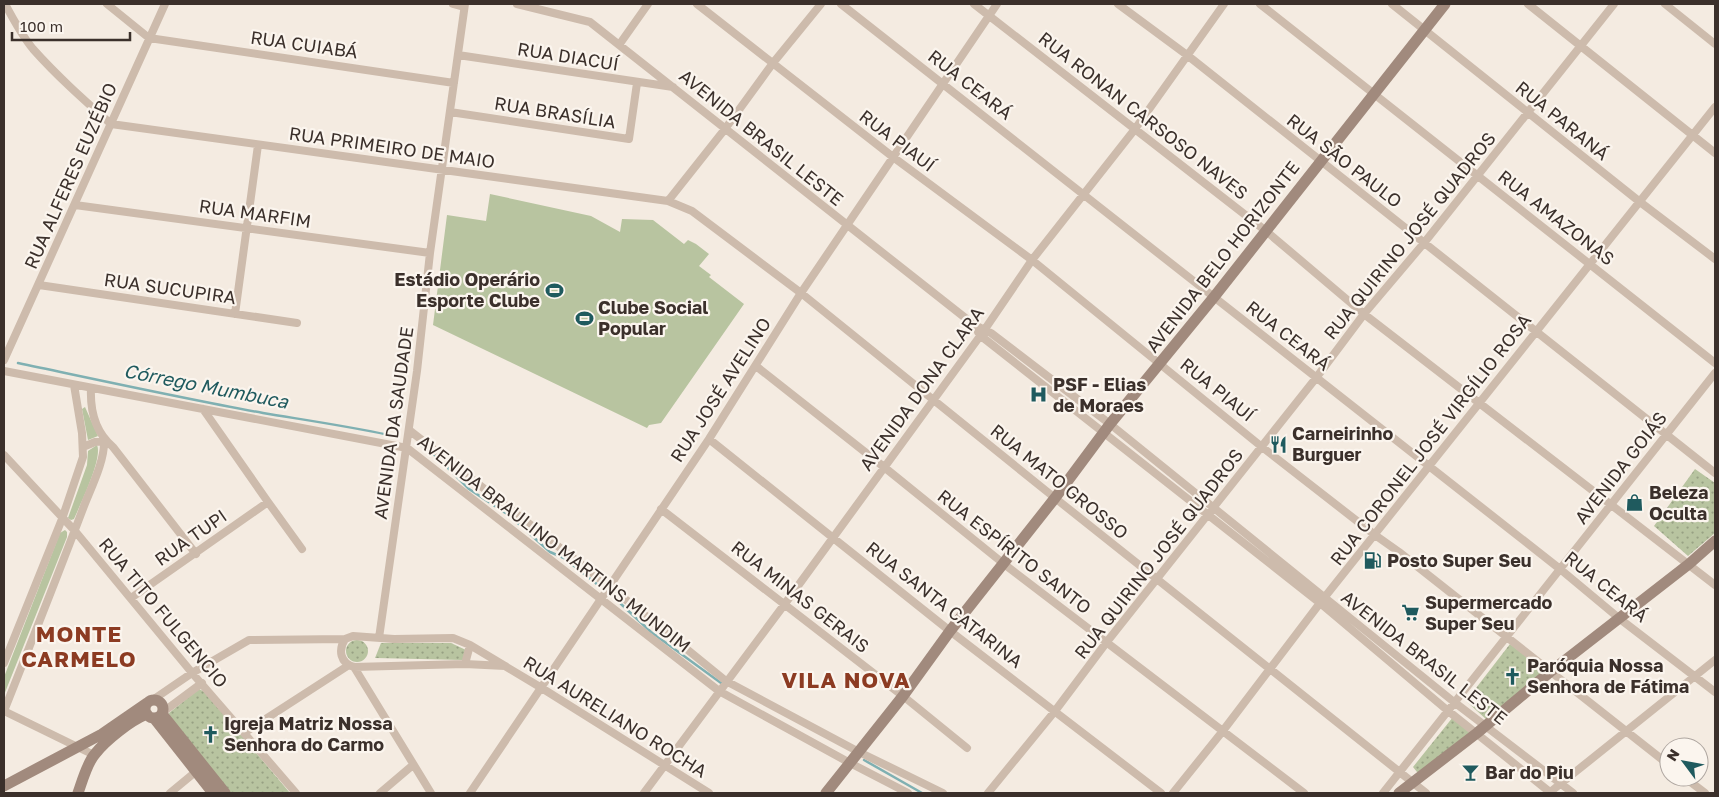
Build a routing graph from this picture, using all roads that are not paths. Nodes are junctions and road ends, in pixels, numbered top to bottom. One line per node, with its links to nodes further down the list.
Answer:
1 (5, 4): 38 (street)
2 (107, 4): 23 (street)
3 (165, 4): 23 (street, RUA ALFERES EUZÉBIO)
4 (453, 4): 20 (street)
5 (517, 4): 24 (street, AVENIDA BRASIL LESTE)
6 (648, 4): 24 (street)
7 (697, 4): 29 (street, RUA PIAUÍ)
8 (821, 4): 29 (street)
9 (841, 4): 30 (street, RUA CEARÁ)
10 (974, 4): 21 (street, RUA RONAN CARSOSO NAVES)
11 (997, 4): 21 (street, RUA JOSÉ AVELINO)
12 (1118, 4): 28 (street, RUA SÃO PAULO)
13 (1224, 4): 28 (street, AVENIDA DONA CLARA)
14 (1260, 4): 34 (street, RUA AMAZONAS)
15 (1392, 4): 22 (street, RUA PARANÁ)
16 (1446, 4): 22 (street, AVENIDA BELO HORIZONTE)
17 (1528, 4): 26 (street)
18 (1614, 4): 26 (street, RUA QUIRINO JOSÉ QUADROS)
19 (1665, 4): 25 (street)
20 (465, 6): 27 (street, AVENIDA DA SAUDADE)
21 (989, 16): 30 (street, RUA JOSÉ AVELINO); 39 (street, RUA RONAN CARSOSO NAVES)
22 (1425, 30): 34 (street, AVENIDA BELO HORIZONTE); 37 (street, RUA PARANÁ)
23 (149, 38): 31 (street, RUA CUIABÁ); 38 (street, RUA ALFERES EUZÉBIO)
24 (619, 44): 33 (street, AVENIDA BRASIL LESTE)
25 (1715, 44)
26 (1581, 46): 37 (street, RUA QUIRINO JOSÉ QUADROS); 41 (street)
27 (458, 55): 31 (street, AVENIDA DA SAUDADE); 32 (street, RUA DIACUÍ)
28 (1187, 55): 39 (street, AVENIDA DONA CLARA); 45 (street, RUA SÃO PAULO)
29 (772, 63): 40 (street); 44 (street, RUA PIAUÍ)
30 (942, 82): 44 (street, RUA JOSÉ AVELINO); 48 (street, RUA CEARÁ)
31 (454, 83): 36 (street, AVENIDA DA SAUDADE)
32 (637, 83): 33 (street, RUA DIACUÍ); 36 (street, RUA BRASÍLIA)
33 (673, 87): 40 (street, AVENIDA BRASIL LESTE)
34 (1374, 94): 45 (street, AVENIDA BELO HORIZONTE); 47 (street, RUA AMAZONAS)
35 (1715, 108): 41 (street, RUA CORONEL JOSÉ VIRGÍLIO ROSA)
36 (450, 112): 46 (street, AVENIDA DA SAUDADE)
37 (1528, 112): 47 (street, RUA QUIRINO JOSÉ QUADROS); 50 (street, RUA PARANÁ)
38 (111, 124): 42 (street, RUA PRIMEIRO DE MAIO); 51 (street, RUA ALFERES EUZÉBIO)
39 (1135, 128): 48 (street, AVENIDA DONA CLARA); 54 (street, RUA RONAN CARSOSO NAVES)
40 (725, 129): 49 (street); 52 (street, AVENIDA BRASIL LESTE)
41 (1693, 135): 43 (street); 50 (street, RUA CORONEL JOSÉ VIRGÍLIO ROSA)
42 (258, 144): 46 (street, RUA PRIMEIRO DE MAIO); 53 (street)
43 (1715, 153)
44 (893, 157): 52 (street, RUA JOSÉ AVELINO); 58 (street, RUA PIAUÍ)
45 (1321, 162): 54 (street, AVENIDA BELO HORIZONTE); 55 (street, RUA SÃO PAULO)
46 (442, 171): 49 (street, RUA PRIMEIRO DE MAIO); 56 (street, AVENIDA DA SAUDADE)
47 (1478, 176): 55 (street, RUA QUIRINO JOSÉ QUADROS); 59 (street, RUA AMAZONAS)
48 (1084, 194): 58 (street, AVENIDA DONA CLARA); 62 (street, RUA CEARÁ)
49 (668, 201): 61 (street, RUA MATO GROSSO)
50 (1640, 202): 57 (street, RUA PARANÁ); 59 (street, RUA CORONEL JOSÉ VIRGÍLIO ROSA)
51 (75, 205): 53 (street, RUA MARFIM); 60 (street, RUA ALFERES EUZÉBIO)
52 (847, 226): 61 (street, RUA JOSÉ AVELINO); 66 (street, AVENIDA BRASIL LESTE)
53 (245, 228): 56 (street, RUA MARFIM); 63 (street)
54 (1266, 231): 62 (street, AVENIDA BELO HORIZONTE); 64 (street, RUA RONAN CARSOSO NAVES)
55 (1424, 243): 64 (street, RUA QUIRINO JOSÉ QUADROS); 67 (street, RUA SÃO PAULO)
56 (430, 253): 81 (street, AVENIDA DA SAUDADE)
57 (1715, 259)
58 (1032, 260): 66 (street, AVENIDA DONA CLARA); 70 (street, RUA PIAUÍ)
59 (1590, 264): 67 (street, RUA CORONEL JOSÉ VIRGÍLIO ROSA); 69 (street, RUA AMAZONAS)
60 (39, 285): 63 (street, RUA SUCUPIRA); 68 (street, RUA ALFERES EUZÉBIO)
61 (802, 293): 71 (street, RUA JOSÉ AVELINO); 77 (street, RUA MATO GROSSO)
62 (1214, 297): 70 (street, AVENIDA BELO HORIZONTE); 74 (street, RUA CEARÁ)
63 (234, 314): 65 (street, RUA SUCUPIRA)
64 (1364, 314): 74 (street, RUA QUIRINO JOSÉ QUADROS); 78 (street, RUA RONAN CARSOSO NAVES)
65 (297, 323)
66 (983, 332): 77 (street, AVENIDA DONA CLARA); 80 (street, AVENIDA BRASIL LESTE)
67 (1536, 332): 78 (street, RUA CORONEL JOSÉ VIRGÍLIO ROSA); 82 (street, RUA SÃO PAULO)
68 (5, 355)
69 (1715, 363)
70 (1161, 364): 80 (street, AVENIDA BELO HORIZONTE); 86 (street, RUA PIAUÍ)
71 (756, 366): 83 (street, RUA JOSÉ AVELINO); 92 (street, RUA ESPÍRITO SANTO)
72 (4, 371): 75 (street, AVENIDA BRAULINO MARTINS MUNDIM)
73 (1715, 373): 82 (street, AVENIDA GOIÁS)
74 (1316, 378): 86 (street, RUA QUIRINO JOSÉ QUADROS); 91 (street, RUA CEARÁ)
75 (74, 385): 76 (street, AVENIDA BRAULINO MARTINS MUNDIM); 87 (street)
76 (92, 388): 79 (street, AVENIDA BRAULINO MARTINS MUNDIM); 84 (street)
77 (933, 400): 92 (street, AVENIDA DONA CLARA); 94 (street, RUA MATO GROSSO)
78 (1479, 402): 91 (street, RUA CORONEL JOSÉ VIRGÍLIO ROSA); 96 (street, RUA RONAN CARSOSO NAVES)
79 (203, 409): 85 (street, AVENIDA BRAULINO MARTINS MUNDIM); 95 (street)
80 (1107, 428): 88 (street, AVENIDA BRASIL LESTE); 90 (street, AVENIDA BRASIL LESTE); 94 (street, AVENIDA BELO HORIZONTE)
81 (408, 432): 85 (street, AVENIDA DA SAUDADE); 111 (street, AVENIDA BRAULINO MARTINS MUNDIM)
82 (1666, 435): 93 (street, RUA SÃO PAULO); 96 (street, AVENIDA GOIÁS)
83 (709, 439): 97 (street, RUA JOSÉ AVELINO); 102 (street, RUA SANTA CATARINA)
84 (104, 441): 87 (street); 100 (street); 105 (street)
85 (407, 446): 113 (street, AVENIDA BRAULINO MARTINS MUNDIM); 118 (street, AVENIDA DA SAUDADE)
86 (1262, 446): 98 (street, RUA QUIRINO JOSÉ QUADROS); 101 (street, RUA PIAUÍ)
87 (83, 447): 99 (street)
88 (1139, 448): 90 (street); 98 (street, AVENIDA BRASIL LESTE)
89 (4, 455): 99 (street, RUA TITO FULGENCIO)
90 (1133, 455): 98 (street, AVENIDA BRASIL LESTE)
91 (1429, 466): 101 (street, RUA CORONEL JOSÉ VIRGÍLIO ROSA); 108 (street, RUA CEARÁ)
92 (884, 467): 102 (street, AVENIDA DONA CLARA); 106 (street, RUA ESPÍRITO SANTO)
93 (1715, 473)
94 (1055, 498): 106 (street, AVENIDA BELO HORIZONTE); 109 (street, RUA MATO GROSSO)
95 (268, 502): 104 (street); 105 (street, RUA TUPI)
96 (1611, 505): 107 (street, RUA RONAN CARSOSO NAVES); 108 (street, AVENIDA GOIÁS)
97 (661, 509): 111 (street, RUA JOSÉ AVELINO); 115 (street, RUA MINAS GERAIS)
98 (1210, 511): 109 (street, RUA QUIRINO JOSÉ QUADROS); 114 (street, AVENIDA BRASIL LESTE)
99 (62, 519): 100 (street, RUA TITO FULGENCIO); 125 (street)
100 (75, 531): 112 (street, RUA TITO FULGENCIO); 142 (street)
101 (1375, 535): 114 (street, RUA CORONEL JOSÉ VIRGÍLIO ROSA); 119 (street, RUA PIAUÍ)
102 (833, 537): 115 (street, AVENIDA DONA CLARA); 117 (street, RUA SANTA CATARINA)
103 (1715, 541): 107 (street)
104 (302, 549)
105 (196, 554): 112 (street, RUA TUPI)
106 (1004, 564): 117 (street, AVENIDA BELO HORIZONTE); 121 (street, RUA ESPÍRITO SANTO)
107 (1689, 564): 110 (street, RUA RONAN CARSOSO NAVES); 116 (street)
108 (1560, 569): 116 (street, RUA CEARÁ); 119 (street, AVENIDA GOIÁS)
109 (1157, 579): 121 (street, RUA QUIRINO JOSÉ QUADROS); 129 (street, RUA MATO GROSSO)
110 (1715, 585)
111 (609, 586): 113 (street, RUA JOSÉ AVELINO); 133 (street, AVENIDA BRAULINO MARTINS MUNDIM)
112 (131, 598): 131 (street, RUA TITO FULGENCIO)
113 (601, 598): 135 (street, RUA JOSÉ AVELINO); 136 (street, AVENIDA BRAULINO MARTINS MUNDIM)
114 (1322, 601): 123 (street, AVENIDA BRASIL LESTE); 129 (street, RUA CORONEL JOSÉ VIRGÍLIO ROSA)
115 (784, 604): 133 (street, AVENIDA DONA CLARA); 138 (street, RUA MINAS GERAIS)
116 (1620, 619): 130 (street); 132 (street, RUA CEARÁ)
117 (950, 631): 138 (street, AVENIDA BELO HORIZONTE); 143 (street, RUA SANTA CATARINA)
118 (379, 638): 120 (street, RUA AURELIANO ROCHA); 122 (street, RUA AURELIANO ROCHA)
119 (1506, 638): 130 (street, RUA PIAUÍ); 139 (street, AVENIDA GOIÁS)
120 (345, 639): 127 (street); 131 (street, RUA AURELIANO ROCHA)
121 (1106, 643): 143 (street, RUA QUIRINO JOSÉ QUADROS); 145 (street, RUA ESPÍRITO SANTO)
122 (470, 645): 126 (street); 128 (street, RUA AURELIANO ROCHA)
123 (1385, 653): 139 (street, AVENIDA BRASIL LESTE); 141 (street, AVENIDA BRASIL LESTE)
124 (1715, 660): 132 (street)
125 (4, 663)
126 (465, 664): 127 (street); 128 (street)
127 (352, 666): 147 (street); 155 (street)
128 (505, 666): 135 (street, RUA AURELIANO ROCHA)
129 (1269, 669): 145 (street, RUA CORONEL JOSÉ VIRGÍLIO ROSA); 158 (street, RUA MATO GROSSO)
130 (1550, 672): 144 (street); 146 (street, RUA PIAUÍ)
131 (192, 673): 134 (street, RUA TITO FULGENCIO); 140 (street, RUA AURELIANO ROCHA)
132 (1696, 676): 137 (street, RUA CEARÁ); 146 (street)
133 (726, 682): 136 (street, AVENIDA DONA CLARA); 150 (street, AVENIDA BRAULINO MARTINS MUNDIM)
134 (202, 683): 140 (street); 147 (street, RUA TITO FULGENCIO)
135 (540, 686): 156 (street, RUA AURELIANO ROCHA); 170 (street, RUA JOSÉ AVELINO)
136 (719, 691): 153 (street, AVENIDA BRAULINO MARTINS MUNDIM); 156 (street, AVENIDA DONA CLARA)
137 (1715, 692)
138 (903, 696): 149 (street, RUA MINAS GERAIS); 150 (street, AVENIDA BELO HORIZONTE)
139 (1454, 702): 141 (street, AVENIDA GOIÁS); 144 (street, AVENIDA BRASIL LESTE)
140 (155, 710): 148 (street); 151 (street); 157 (street)
141 (1448, 710): 144 (street, AVENIDA BRASIL LESTE); 158 (street, AVENIDA GOIÁS)
142 (4, 711): 148 (street)
143 (1055, 711): 176 (street, RUA QUIRINO JOSÉ QUADROS); 177 (street, RUA SANTA CATARINA)
144 (1480, 729): 154 (street, AVENIDA BRASIL LESTE); 159 (street, AVENIDA BRASIL LESTE); 160 (street)
145 (1222, 732): 178 (street, RUA CORONEL JOSÉ VIRGÍLIO ROSA); 179 (street, RUA ESPÍRITO SANTO)
146 (1627, 732): 152 (street, RUA PIAUÍ); 161 (street)
147 (244, 733): 167 (street, RUA TITO FULGENCIO)
148 (76, 748): 151 (street); 162 (street)
149 (967, 748)
150 (859, 752): 153 (street, AVENIDA BELO HORIZONTE); 175 (street, AVENIDA BRAULINO MARTINS MUNDIM)
151 (94, 755): 163 (street)
152 (1659, 757)
153 (850, 763): 173 (street, AVENIDA BELO HORIZONTE); 174 (street, AVENIDA BRAULINO MARTINS MUNDIM)
154 (1534, 764): 159 (street); 161 (street, AVENIDA BRASIL LESTE)
155 (413, 765): 168 (street); 169 (street)
156 (664, 766): 171 (street, AVENIDA DONA CLARA); 172 (street, RUA AURELIANO ROCHA)
157 (200, 768): 164 (street); 165 (street); 166 (street)
158 (1399, 772): 160 (street, RUA MATO GROSSO); 180 (street, AVENIDA GOIÁS)
159 (1527, 774): 183 (street, AVENIDA BRASIL LESTE)
160 (1412, 782): 181 (street); 182 (street, RUA MATO GROSSO)
161 (1560, 784): 183 (street); 184 (street, AVENIDA BRASIL LESTE)
162 (4, 786)
163 (78, 793)
164 (170, 793)
165 (213, 793)
166 (224, 793)
167 (296, 793)
168 (380, 793)
169 (431, 793)
170 (470, 793)
171 (644, 793)
172 (708, 793)
173 (826, 793)
174 (908, 793)
175 (943, 793)
176 (988, 793)
177 (1161, 793)
178 (1173, 793)
179 (1304, 793)
180 (1383, 793)
181 (1399, 793)
182 (1426, 793)
183 (1550, 793)
184 (1573, 793)

